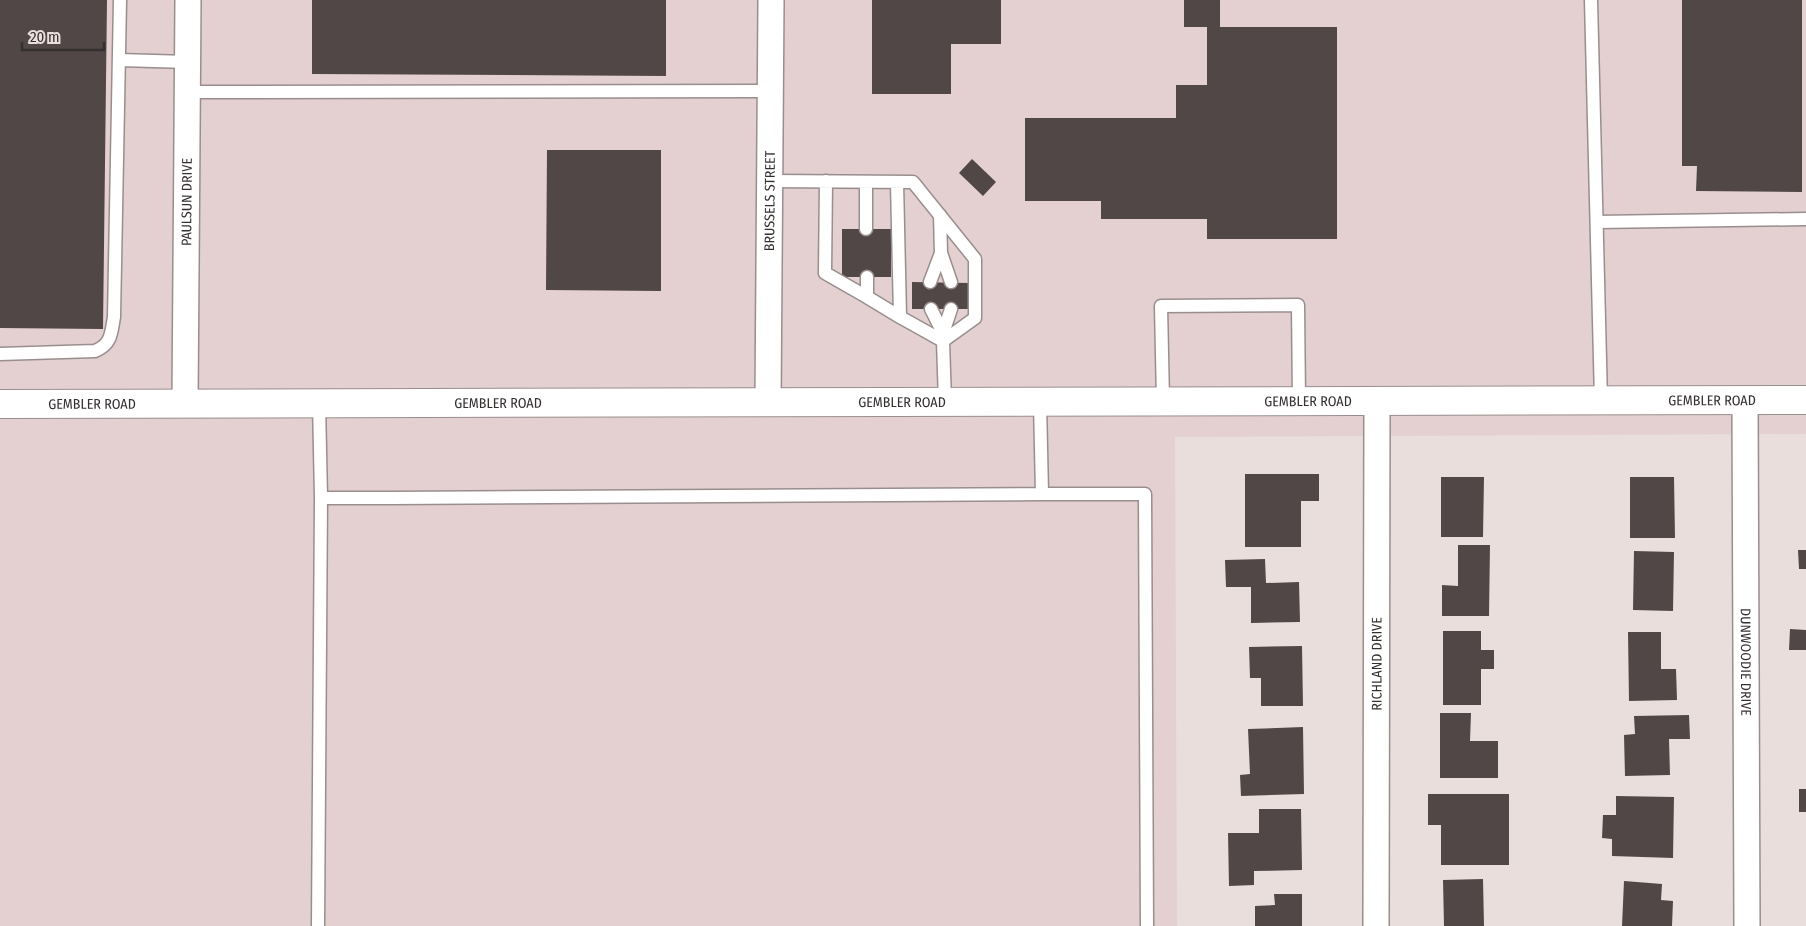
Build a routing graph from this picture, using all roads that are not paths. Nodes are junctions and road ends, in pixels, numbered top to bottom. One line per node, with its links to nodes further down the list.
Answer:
1 (120, 0): 5 (lane)
2 (188, 0): 6 (street, PAULSUN DRIVE)
3 (771, 0): 7 (street, BRUSSELS STREET)
4 (1591, 0): 15 (lane)
5 (118, 60): 6 (lane); 26 (lane)
6 (188, 62): 8 (street, PAULSUN DRIVE)
7 (771, 91): 8 (lane); 9 (street, BRUSSELS STREET)
8 (187, 92): 37 (street, PAULSUN DRIVE)
9 (770, 181): 10 (lane); 33 (street, BRUSSELS STREET)
10 (826, 181): 11 (lane); 21 (lane)
11 (866, 182): 12 (lane); 16 (lane)
12 (897, 182): 13 (lane); 24 (lane)
13 (940, 215): 17 (lane); 25 (lane)
14 (1806, 219): 15 (lane)
15 (1597, 222): 27 (lane)
16 (866, 229)
17 (941, 253): 19 (lane); 20 (lane)
18 (867, 277): 21 (lane)
19 (930, 282)
20 (951, 282)
21 (867, 297): 24 (lane)
22 (931, 309): 25 (lane)
23 (951, 309): 25 (lane)
24 (900, 317): 25 (lane)
25 (943, 337): 34 (lane)
26 (0, 354)
27 (1601, 400): 28 (main road, GEMBLER ROAD); 32 (main road, GEMBLER ROAD)
28 (1745, 400): 29 (main road, GEMBLER ROAD); 44 (street, DUNWOODIE DRIVE)
29 (1806, 400)
30 (1163, 401): 31 (main road, GEMBLER ROAD); 31 (lane); 35 (main road, GEMBLER ROAD)
31 (1299, 401): 32 (main road, GEMBLER ROAD)
32 (1377, 401): 43 (street, RICHLAND DRIVE)
33 (768, 402): 34 (main road, GEMBLER ROAD); 38 (main road, GEMBLER ROAD)
34 (945, 402): 35 (main road, GEMBLER ROAD)
35 (1040, 402): 39 (lane)
36 (0, 404): 37 (main road, GEMBLER ROAD)
37 (185, 404): 38 (main road, GEMBLER ROAD)
38 (319, 404): 40 (lane)
39 (1042, 494): 40 (lane); 42 (lane)
40 (321, 498): 41 (lane)
41 (318, 926)
42 (1147, 926)
43 (1376, 926)
44 (1747, 926)

